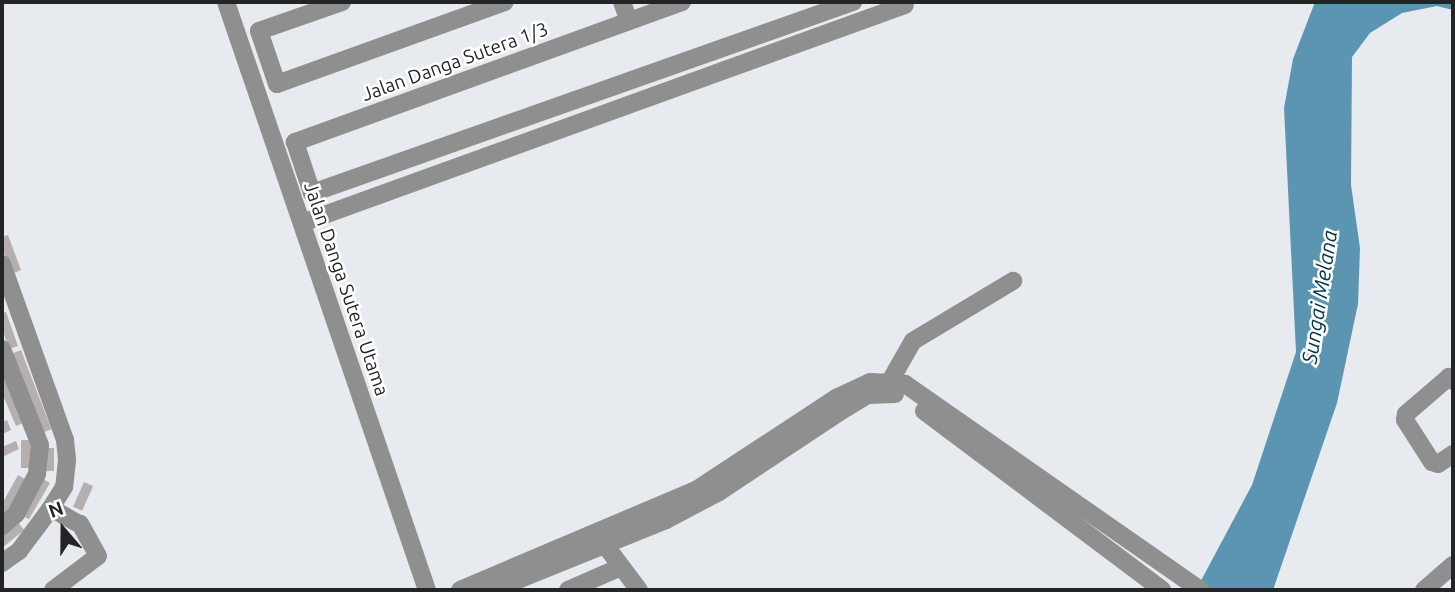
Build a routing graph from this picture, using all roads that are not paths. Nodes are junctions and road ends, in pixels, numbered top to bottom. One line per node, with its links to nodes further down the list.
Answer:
1 (226, 2): 10 (street, Jalan Danga Sutera Utama)
2 (342, 2): 3 (street)
3 (505, 2)
4 (622, 2): 9 (street)
5 (682, 2): 9 (street, Jalan Danga Sutera 1/3)
6 (853, 2): 8 (street)
7 (905, 5): 10 (street)
8 (830, 6): 9 (street, Jalan Danga Sutera 1/3)
9 (629, 21)
10 (302, 223): 26 (street, Jalan Danga Sutera Utama)
11 (2, 264): 16 (street)
12 (1013, 281): 15 (street)
13 (2, 349): 17 (street)
14 (1453, 381): 18 (street)
15 (889, 383): 21 (street); 32 (street)
16 (65, 440): 17 (street); 19 (street)
17 (40, 445): 20 (street)
18 (1453, 454)
19 (51, 508): 22 (street); 25 (street)
20 (2, 526)
21 (600, 539): 24 (street); 27 (street); 28 (street); 31 (street)
22 (2, 563)
23 (1453, 565): 33 (street)
24 (621, 567): 29 (street); 30 (street)
25 (53, 590)
26 (427, 590)
27 (460, 590)
28 (493, 590)
29 (568, 590)
30 (639, 590)
31 (1162, 590)
32 (1200, 590)
33 (1424, 590)

